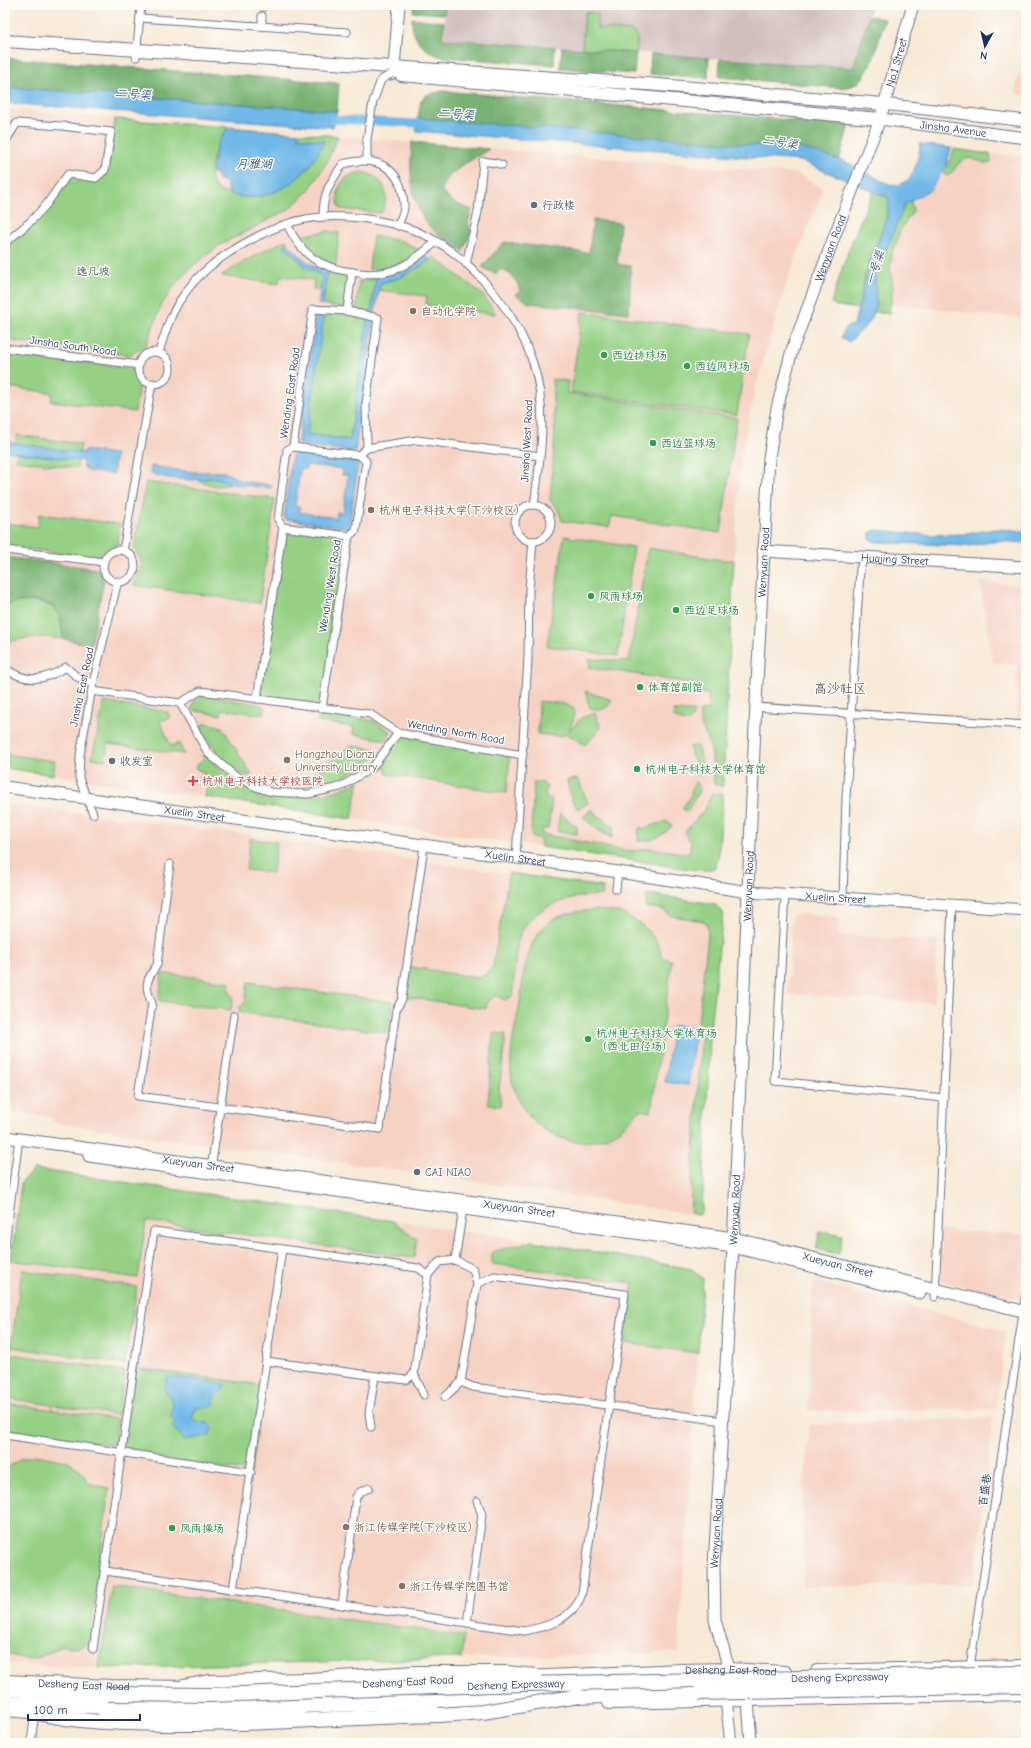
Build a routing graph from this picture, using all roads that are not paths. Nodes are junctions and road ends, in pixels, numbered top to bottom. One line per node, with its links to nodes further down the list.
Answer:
1 (142, 5): 5 (street)
2 (399, 5): 11 (main road)
3 (913, 5): 12 (main road, No.1 Street)
4 (262, 16): 6 (street)
5 (140, 18): 6 (street); 10 (street)
6 (262, 26): 7 (street)
7 (347, 32)
8 (5, 41): 10 (main road)
9 (5, 48): 10 (main road)
10 (137, 54): 11 (main road)
11 (393, 70): 12 (main road); 13 (main road); 17 (street, bridge)
12 (883, 104): 13 (main road, No.1 Street); 14 (main road, Jinsha Avenue)
13 (880, 119): 15 (main road, Jinsha Avenue); 41 (main road, Wenyuan Road)
14 (1026, 121)
15 (1026, 138)
16 (5, 142): 23 (street)
17 (367, 160): 19 (street); 21 (street)
18 (502, 165): 24 (street)
19 (323, 217): 20 (street); 21 (street)
20 (286, 224): 25 (street); 28 (street)
21 (398, 226): 22 (street, Jinsha West Road)
22 (436, 242): 24 (street, Jinsha West Road); 25 (street)
23 (5, 243)
24 (466, 264): 34 (street, Jinsha West Road)
25 (352, 272): 26 (street)
26 (347, 311): 31 (street, Wending East Road); 32 (street)
27 (5, 348): 29 (street, Jinsha South Road)
28 (159, 352): 29 (street); 30 (street)
29 (139, 365): 30 (street)
30 (152, 383): 40 (street)
31 (294, 446): 33 (street); 36 (street, Wending East Road)
32 (367, 448): 33 (street); 34 (street)
33 (359, 455): 37 (street, Wending West Road)
34 (540, 456): 35 (street, Jinsha West Road)
35 (534, 505): 38 (street); 38 (street)
36 (283, 527): 37 (street); 49 (street, Wending East Road)
37 (349, 536): 52 (street, Wending West Road)
38 (533, 541): 56 (street)
39 (5, 550): 43 (street)
40 (123, 550): 43 (street); 45 (street)
41 (763, 550): 42 (main road, Huajing Street); 51 (main road, Wenyuan Road)
42 (864, 557): 44 (main road, Huajing Street); 53 (street)
43 (104, 562): 45 (street)
44 (1026, 567)
45 (118, 581): 47 (street, Jinsha East Road)
46 (5, 668): 47 (street)
47 (93, 683): 48 (street, Jinsha East Road)
48 (92, 691): 50 (street); 58 (street, Jinsha East Road)
49 (257, 698): 50 (street); 52 (street)
50 (180, 704): 55 (street, Wending North Road)
51 (756, 707): 53 (street); 65 (main road, Wenyuan Road)
52 (322, 708): 55 (street)
53 (852, 713): 54 (street); 67 (street)
54 (1026, 725)
55 (398, 733): 56 (street, Wending North Road)
56 (523, 755): 61 (street)
57 (5, 787): 58 (main road, Xuelin Street)
58 (86, 798): 59 (street, Jinsha East Road); 60 (main road, Xuelin Street)
59 (92, 814)
60 (424, 846): 61 (main road, Xuelin Street); 72 (street)
61 (516, 858): 63 (main road, Xuelin Street)
62 (170, 864): 72 (street)
63 (618, 872): 64 (street); 65 (main road, Xuelin Street)
64 (616, 889)
65 (749, 892): 66 (main road, Xuelin Street); 78 (main road, Wenyuan Road)
66 (785, 894): 67 (main road, Xuelin Street); 71 (street)
67 (843, 898): 68 (main road, Xuelin Street)
68 (952, 906): 69 (main road, Xuelin Street); 71 (street)
69 (1026, 910)
70 (234, 1014): 72 (street)
71 (944, 1098): 84 (street)
72 (220, 1106): 76 (street)
73 (5, 1137): 76 (main road, Xueyuan Street)
74 (5, 1144): 75 (main road, Xueyuan Street)
75 (18, 1146): 76 (main road, Xueyuan Street); 79 (street)
76 (211, 1169): 77 (main road, Xueyuan Street); 78 (main road, Xueyuan Street)
77 (463, 1209): 78 (main road, Xueyuan Street); 81 (street)
78 (733, 1243): 84 (main road, Xueyuan Street); 94 (main road, Wenyuan Road)
79 (5, 1245)
80 (282, 1249): 82 (street); 87 (street); 97 (street)
81 (455, 1260): 82 (street); 83 (street)
82 (428, 1275): 88 (street)
83 (477, 1284): 90 (street); 93 (street)
84 (935, 1293): 86 (main road, Xueyuan Street)
85 (1026, 1293): 86 (street, 百盛巷)
86 (1024, 1314): 107 (street, 百盛巷)
87 (266, 1361): 89 (street); 98 (street)
88 (414, 1374): 89 (street); 91 (street)
89 (375, 1376): 95 (street)
90 (461, 1382): 92 (street); 93 (street)
91 (424, 1395)
92 (445, 1397)
93 (609, 1406): 94 (street); 104 (street)
94 (723, 1421): 108 (main road, Wenyuan Road)
95 (371, 1427)
96 (5, 1435): 97 (street)
97 (122, 1452): 98 (street); 101 (street)
98 (251, 1472): 102 (street)
99 (369, 1488): 103 (street)
100 (477, 1501): 104 (street)
101 (105, 1571): 102 (street); 105 (street)
102 (233, 1590): 103 (street)
103 (342, 1605): 104 (street)
104 (467, 1623)
105 (94, 1649)
106 (1026, 1666): 107 (main road, Desheng East Road)
107 (970, 1667): 108 (main road, Desheng East Road)
108 (729, 1669): 113 (main road, Desheng East Road); 117 (main road); 118 (main road)
109 (1026, 1673): 111 (highway, Desheng Expressway, bridge)
110 (5, 1681): 113 (main road, Desheng East Road)
111 (616, 1682): 113 (highway, bridge); 114 (highway, Desheng Expressway, bridge)
112 (1026, 1686): 116 (highway, Desheng Expressway, bridge)
113 (183, 1687)
114 (5, 1689)
115 (1026, 1694): 118 (main road)
116 (579, 1696): 119 (highway, Desheng Expressway, bridge); 121 (highway, bridge)
117 (726, 1700): 118 (main road); 121 (main road); 123 (main road)
118 (748, 1700): 124 (main road)
119 (5, 1703)
120 (5, 1710): 121 (main road)
121 (35, 1712): 122 (street)
122 (31, 1743)
123 (732, 1743)
124 (751, 1743)

